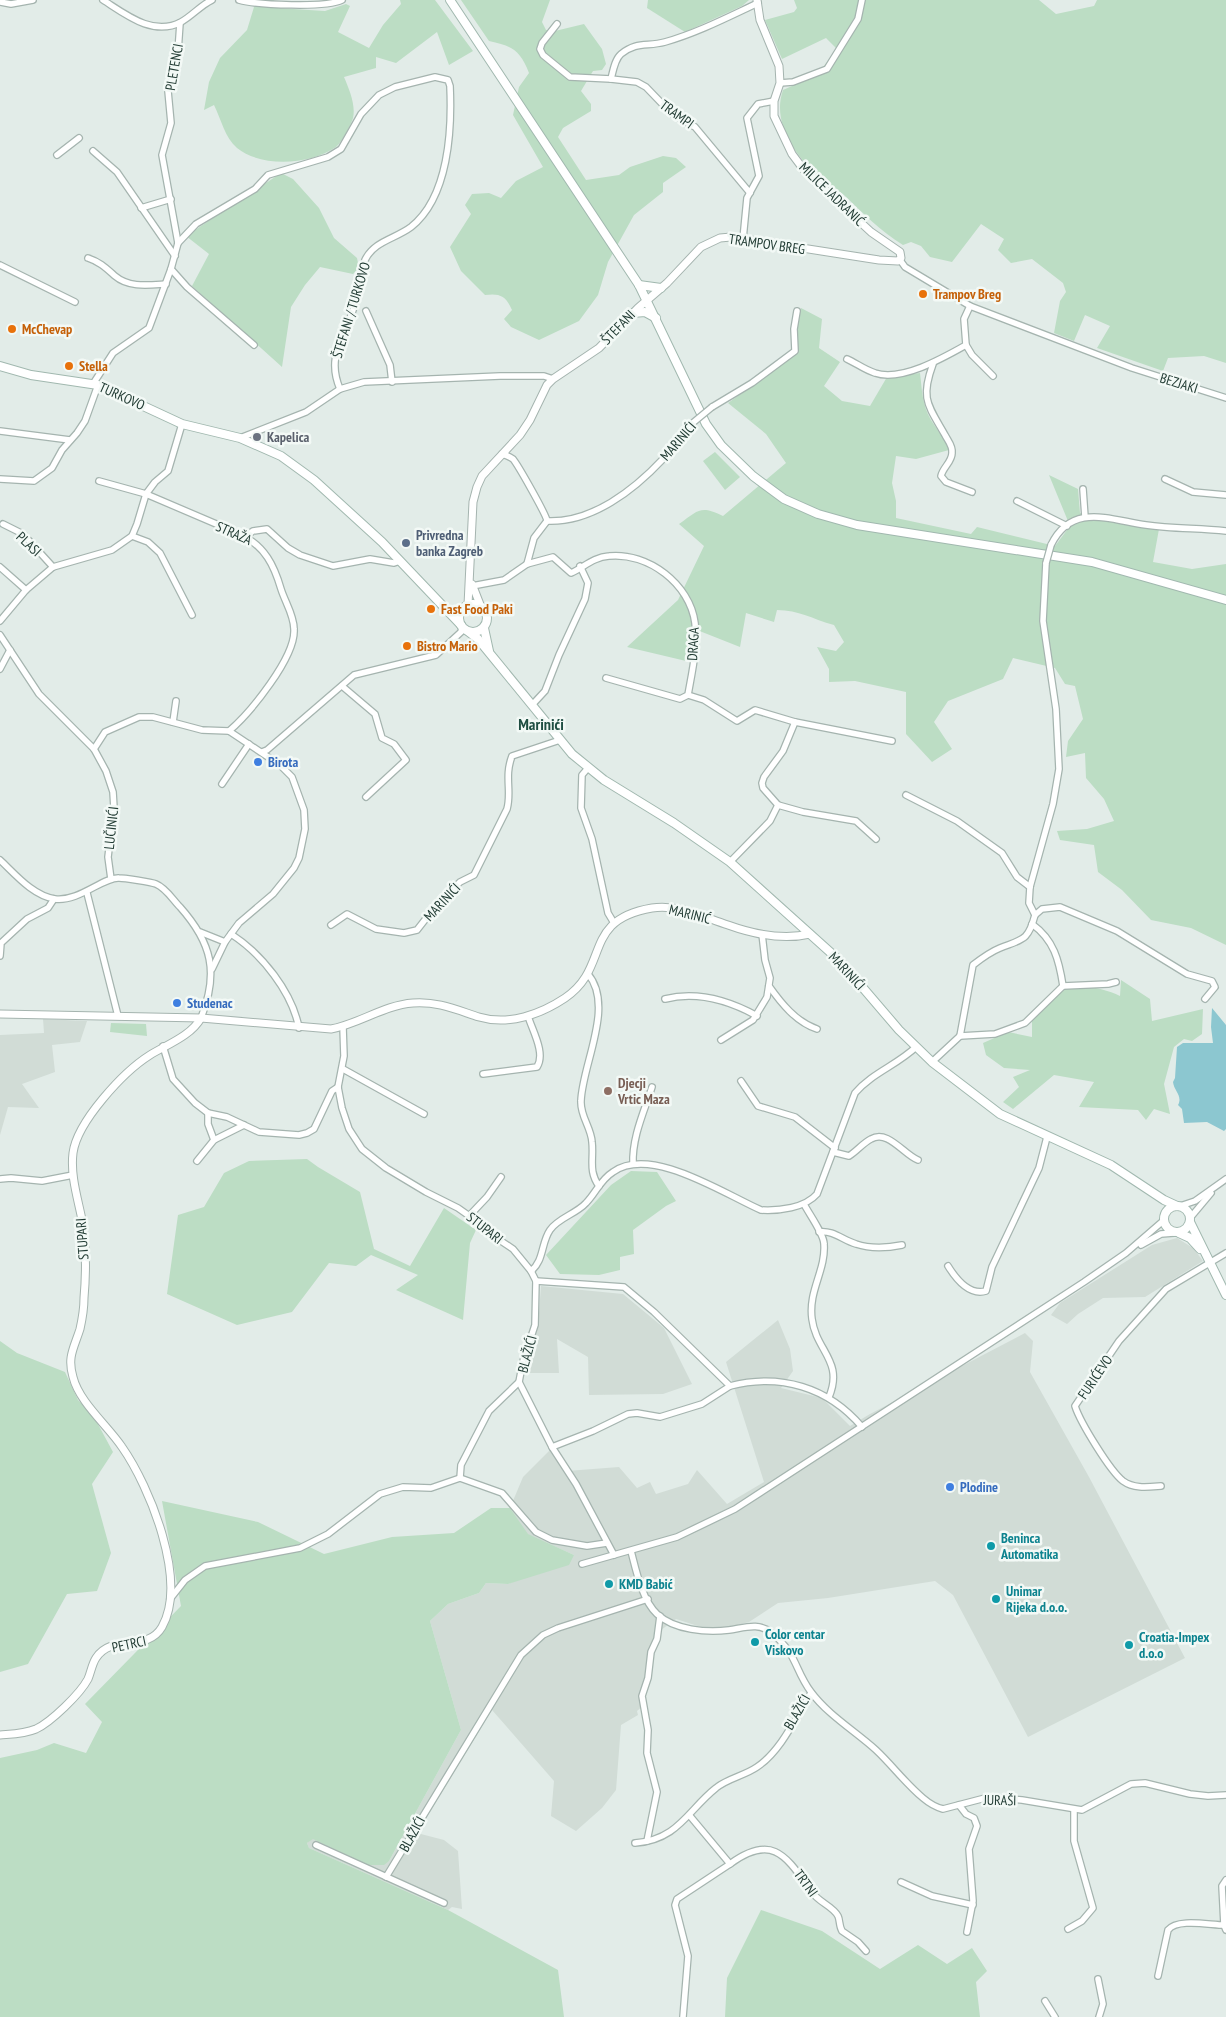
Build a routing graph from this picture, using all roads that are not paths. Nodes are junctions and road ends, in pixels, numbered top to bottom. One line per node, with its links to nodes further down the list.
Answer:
1 (33, 0): 8 (street)
2 (103, 0): 10 (street, PLETENCI)
3 (212, 0): 10 (street, PLETENCI)
4 (239, 0): 5 (street)
5 (342, 0)
6 (450, 0): 30 (main road)
7 (862, 0): 13 (street)
8 (0, 2)
9 (758, 2): 12 (street, MILICE JADRANIĆ); 13 (street, MILICE JADRANIĆ)
10 (180, 23): 19 (street, PLETENCI)
11 (557, 24): 12 (street)
12 (611, 79): 18 (street, TRAMPI)
13 (780, 83): 14 (street, MILICE JADRANIĆ)
14 (774, 101): 18 (street); 25 (street, MILICE JADRANIĆ)
15 (79, 138): 17 (street)
16 (93, 151): 20 (street)
17 (57, 155)
18 (750, 193): 21 (street)
19 (171, 199): 20 (street); 22 (street, PLETENCI)
20 (141, 208): 23 (street)
21 (743, 239): 25 (street, TRAMPOV BREG); 28 (street, TRAMPOV BREG)
22 (178, 243): 23 (street, PLETENCI); 48 (street, ŠTEFANI / TURKOVO)
23 (175, 256): 27 (street, PLETENCI)
24 (88, 258): 29 (street)
25 (900, 260): 34 (street)
26 (0, 265): 33 (street)
27 (171, 269): 29 (street, PLETENCI); 39 (street)
28 (679, 270): 31 (street, ŠTEFANI)
29 (166, 284): 47 (street, PLETENCI)
30 (639, 285): 31 (main road); 32 (main road)
31 (661, 288): 32 (street, ŠTEFANI)
32 (647, 300): 37 (street, ŠTEFANI); 38 (main road)
33 (75, 302)
34 (970, 306): 40 (street); 49 (street, BEZJAKI)
35 (366, 311): 46 (street)
36 (797, 311): 65 (street, MARINIĆI, bridge)
37 (633, 312): 38 (main road); 45 (street, ŠTEFANI)
38 (656, 318): 80 (main road)
39 (254, 345)
40 (966, 345): 42 (street); 44 (street)
41 (847, 359): 42 (street)
42 (932, 364): 60 (street)
43 (0, 366): 47 (main road, TURKOVO)
44 (993, 376)
45 (553, 379): 46 (street); 54 (street, ŠTEFANI)
46 (392, 382): 48 (street)
47 (96, 384): 50 (main road, TURKOVO); 53 (street, PLETENCI)
48 (340, 389): 52 (street)
49 (1226, 398)
50 (182, 424): 52 (main road, TURKOVO); 61 (street)
51 (0, 431): 53 (street)
52 (240, 438): 57 (main road, TURKOVO)
53 (70, 440): 55 (street, PLETENCI)
54 (502, 454): 65 (street); 76 (street, MARINIĆI)
55 (0, 478)
56 (1165, 479): 62 (street)
57 (314, 480): 71 (main road, MARINIĆI)
58 (99, 481): 61 (street)
59 (1083, 489): 64 (street)
60 (972, 492)
61 (146, 494): 69 (street); 70 (street, STRAŽA)
62 (1226, 495)
63 (1017, 502): 67 (street)
64 (1085, 517): 67 (street); 68 (street)
65 (547, 521): 72 (street)
66 (3, 524): 75 (street, PLASI)
67 (1067, 526): 113 (street, bridge)
68 (1226, 530)
69 (132, 536): 75 (street); 83 (street)
70 (245, 537): 71 (street); 98 (street, STRAŽA)
71 (400, 561): 79 (main road, MARINIĆI)
72 (527, 564): 73 (street); 77 (street)
73 (580, 566): 93 (street, DRAGA); 95 (street)
74 (0, 567): 78 (street)
75 (53, 567): 78 (street)
76 (470, 578): 77 (street, MARINIĆI); 82 (street, MARINIĆI)
77 (472, 586): 81 (street, MARINIĆI)
78 (26, 590): 84 (street)
79 (436, 597): 82 (main road, MARINIĆI); 85 (main road, MARINIĆI)
80 (1226, 600)
81 (480, 606): 82 (main road, MARINIĆI); 86 (main road, MARINIĆI)
82 (466, 607): 85 (main road, MARINIĆI)
83 (192, 615)
84 (0, 621)
85 (464, 628): 86 (main road); 89 (main road, MARINIĆI); 92 (street)
86 (484, 628): 89 (main road, MARINIĆI)
87 (0, 635): 88 (street)
88 (10, 650): 90 (street); 102 (street)
89 (492, 657): 95 (main road, MARINIĆI)
90 (0, 669)
91 (606, 678): 93 (street)
92 (342, 686): 103 (street); 107 (street)
93 (688, 695): 97 (street)
94 (176, 701): 96 (street)
95 (532, 705): 99 (main road, MARINIĆI)
96 (173, 722): 98 (street); 102 (street)
97 (794, 722): 100 (street); 108 (street)
98 (229, 730): 101 (street)
99 (560, 740): 104 (main road, MARINIĆI); 119 (street, MARINIĆI)
100 (892, 741)
101 (249, 744): 103 (street); 105 (street)
102 (94, 749): 112 (street, LUČINIĆI)
103 (262, 752): 121 (street)
104 (588, 768): 111 (main road, MARINIĆI); 117 (street)
105 (222, 784)
106 (906, 795): 113 (street)
107 (366, 797)
108 (778, 805): 109 (street); 111 (street)
109 (876, 839)
110 (0, 860): 115 (street)
111 (730, 862): 123 (main road, MARINIĆI)
112 (112, 880): 114 (street); 120 (street)
113 (1030, 887): 116 (street)
114 (87, 893): 115 (street); 134 (street)
115 (54, 899): 125 (street)
116 (1035, 915): 118 (street); 131 (street)
117 (614, 923): 122 (street, MARINIĆ); 127 (street, MARINIĆ)
118 (1032, 924): 130 (street); 141 (street)
119 (331, 925)
120 (200, 932): 124 (street); 126 (street)
121 (231, 934): 124 (street); 139 (street)
122 (762, 934): 123 (street, MARINIĆ); 129 (street)
123 (810, 934): 144 (main road, MARINIĆI)
124 (225, 942): 126 (street)
125 (0, 956)
126 (212, 969): 137 (street)
127 (588, 974): 135 (street, MARINIĆ); 164 (street)
128 (1116, 982): 130 (street)
129 (769, 986): 136 (street); 140 (street)
130 (1063, 986): 141 (street)
131 (1205, 998)
132 (665, 999): 136 (street)
133 (0, 1014): 134 (street)
134 (118, 1016): 137 (street)
135 (528, 1016): 138 (street); 147 (street)
136 (757, 1016): 142 (street)
137 (201, 1018): 139 (street); 143 (street, STUPARI)
138 (342, 1027): 139 (street); 146 (street, STUPARI)
139 (299, 1028)
140 (817, 1029)
141 (960, 1036): 145 (street)
142 (721, 1040)
143 (163, 1046): 151 (street, STUPARI); 160 (street, STUPARI)
144 (916, 1048): 145 (main road, MARINIĆI); 156 (street)
145 (932, 1062): 154 (main road, MARINIĆI)
146 (343, 1069): 150 (street, STUPARI); 152 (street)
147 (482, 1074)
148 (741, 1081): 156 (street)
149 (652, 1087): 159 (street)
150 (338, 1088): 153 (street, STUPARI); 168 (street, STUPARI)
151 (208, 1113): 153 (street, STUPARI); 155 (street)
152 (424, 1114)
153 (244, 1125): 155 (street)
154 (1047, 1136): 165 (main road, MARINIĆI); 177 (street)
155 (214, 1140): 158 (street)
156 (834, 1150): 157 (street); 166 (street)
157 (918, 1160)
158 (197, 1161)
159 (633, 1164): 164 (street); 166 (street)
160 (73, 1175): 162 (street); 186 (street, STUPARI)
161 (501, 1176): 168 (street)
162 (0, 1179)
163 (1225, 1180): 167 (street); 170 (street)
164 (599, 1186): 178 (street)
165 (1141, 1186): 167 (main road, MARINIĆI); 169 (main road, MARINIĆI)
166 (804, 1204): 171 (street)
167 (1178, 1206): 169 (main road); 170 (main road)
168 (469, 1216): 178 (street, STUPARI)
169 (1164, 1218): 172 (main road); 174 (street)
170 (1190, 1220): 172 (main road); 176 (main road)
171 (819, 1232): 173 (street); 183 (street)
172 (1177, 1233): 174 (street); 176 (main road)
173 (902, 1245)
174 (1126, 1253): 184 (street)
175 (1226, 1254): 176 (street)
176 (1208, 1259): 180 (main road); 188 (street, FURIĆEVO)
177 (948, 1266)
178 (531, 1270): 179 (street, BLAŽIĆI)
179 (536, 1282): 181 (street, BLAŽIĆI); 182 (street)
180 (1226, 1295)
181 (519, 1382): 185 (street); 187 (street, BLAŽIĆI)
182 (730, 1386): 183 (street); 185 (street)
183 (829, 1397): 184 (street)
184 (862, 1427): 190 (street)
185 (552, 1447): 189 (street)
186 (124, 1449): 193 (street, PETRCI)
187 (460, 1478): 189 (street); 193 (street)
188 (1161, 1486)
189 (607, 1543): 191 (street)
190 (631, 1551): 191 (street); 194 (street)
191 (614, 1556): 192 (street)
192 (582, 1564)
193 (170, 1598): 197 (street, PETRCI)
194 (648, 1599): 195 (street); 206 (street, BLAŽIĆI)
195 (660, 1616): 196 (street, BLAŽIĆI); 202 (street)
196 (811, 1693): 199 (street, JURAŠI); 201 (street, BLAŽIĆI)
197 (0, 1735)
198 (1226, 1795): 200 (street, JURAŠI)
199 (959, 1805): 200 (street, JURAŠI); 210 (street)
200 (1074, 1810): 212 (street)
201 (690, 1816): 202 (street, BLAŽIĆI); 205 (street)
202 (647, 1841): 203 (street, BLAŽIĆI)
203 (636, 1843)
204 (316, 1845): 206 (street)
205 (730, 1864): 214 (street, TRTNI); 218 (street, TRTNI)
206 (386, 1877): 209 (street)
207 (1226, 1880): 211 (street)
208 (901, 1882): 210 (street)
209 (444, 1903)
210 (973, 1905): 213 (street)
211 (1225, 1928): 215 (street)
212 (1068, 1930)
213 (967, 1932)
214 (866, 1951)
215 (1158, 1976)
216 (1098, 1979): 220 (street)
217 (1045, 2001): 219 (street)
218 (683, 2017)
219 (1056, 2017)
220 (1099, 2017)

